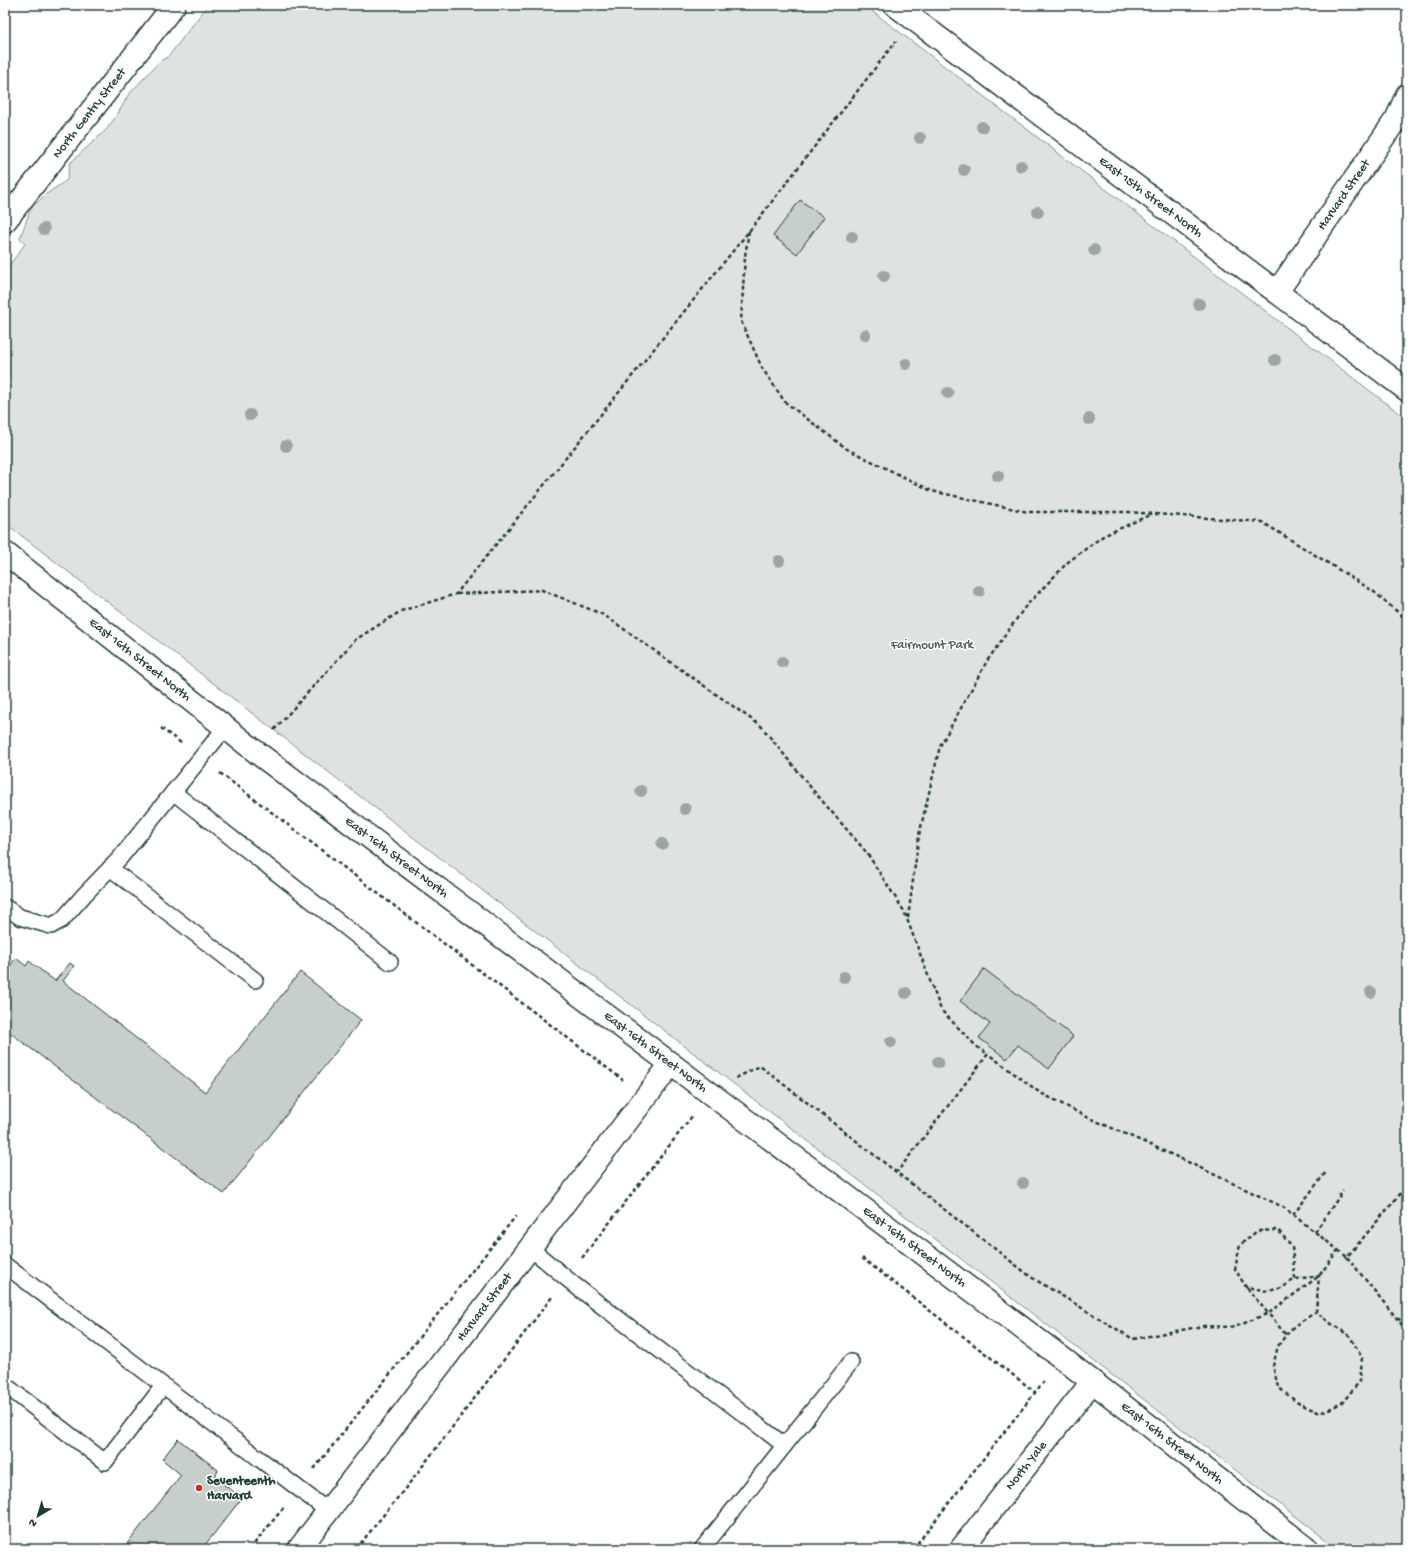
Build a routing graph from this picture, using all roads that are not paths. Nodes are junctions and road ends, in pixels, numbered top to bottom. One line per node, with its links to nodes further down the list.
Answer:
1 (174, 5): 4 (street, North Gentry Street)
2 (895, 5): 5 (street, East 15th Street North)
3 (1407, 95): 5 (street, Harvard Street)
4 (5, 221)
5 (1277, 292): 6 (street, East 15th Street North)
6 (1407, 390)
7 (5, 553): 8 (street, East 16th Street North)
8 (225, 728): 9 (lane); 14 (street, East 16th Street North)
9 (173, 792): 10 (lane); 12 (lane)
10 (110, 868): 11 (lane); 13 (lane)
11 (5, 907)
12 (390, 962)
13 (255, 980)
14 (671, 1064): 15 (street, Harvard Street); 18 (street, East 16th Street North)
15 (530, 1248): 21 (lane); 22 (street, Harvard Street)
16 (5, 1265): 20 (lane)
17 (851, 1362): 21 (lane)
18 (1092, 1382): 25 (street, North Yale); 26 (street, East 16th Street North)
19 (5, 1385): 20 (lane)
20 (163, 1386): 22 (lane)
21 (784, 1445): 24 (lane)
22 (328, 1511): 23 (street, Harvard Street)
23 (298, 1549)
24 (702, 1549)
25 (961, 1549)
26 (1308, 1549)

